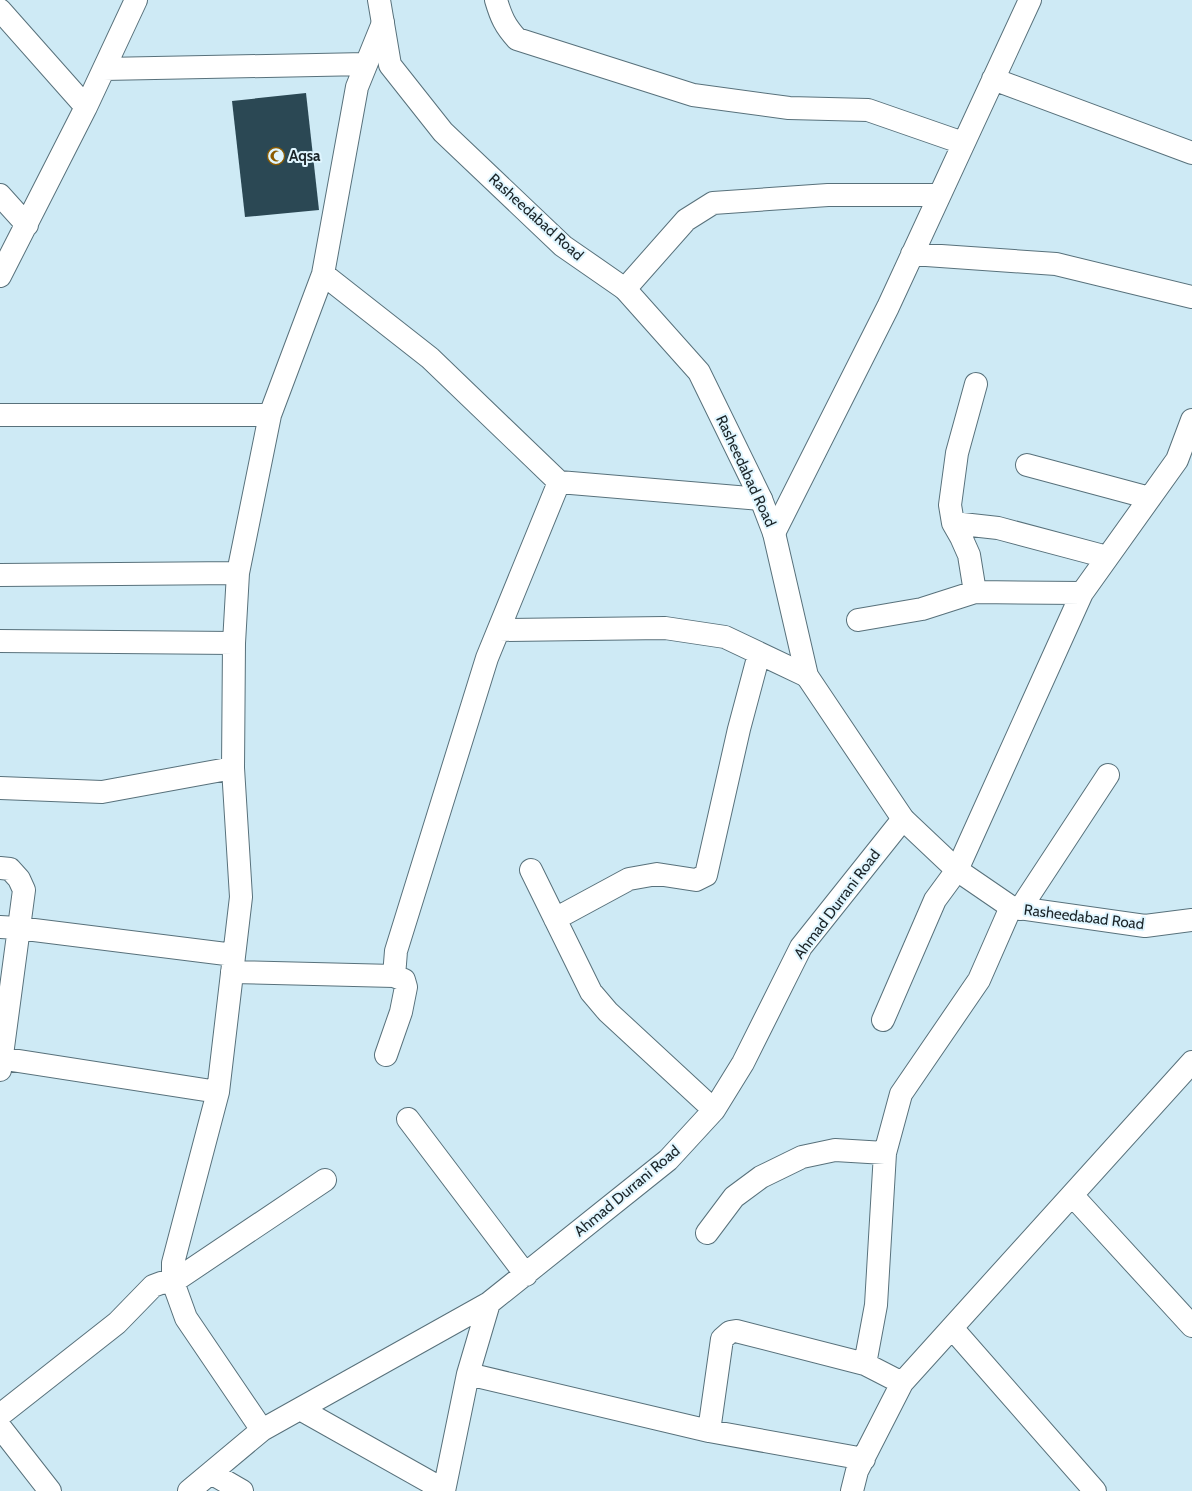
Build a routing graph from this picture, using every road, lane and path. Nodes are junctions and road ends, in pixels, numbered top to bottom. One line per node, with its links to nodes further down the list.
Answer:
1 (136, 0): 8 (street)
2 (379, 0): 6 (street, Rasheedabad Road)
3 (496, 0): 11 (street)
4 (1030, 0): 9 (street)
5 (0, 10): 10 (street)
6 (382, 23): 7 (street); 19 (street, Rasheedabad Road)
7 (366, 64): 8 (street); 17 (street)
8 (104, 69): 10 (street)
9 (993, 79): 11 (street); 12 (street)
10 (86, 107): 15 (street)
11 (963, 144): 14 (street)
12 (1192, 152)
13 (0, 195): 15 (street)
14 (939, 195): 16 (street); 19 (street)
15 (27, 225): 18 (street)
16 (912, 254): 20 (street); 30 (street)
17 (323, 274): 23 (street); 26 (street)
18 (0, 276)
19 (625, 289): 28 (street, Rasheedabad Road)
20 (1192, 297)
21 (976, 384): 29 (street)
22 (0, 415): 23 (street)
23 (270, 415): 32 (street)
24 (1192, 420): 27 (street)
25 (1027, 465): 27 (street)
26 (559, 482): 28 (street); 37 (street)
27 (1150, 498): 31 (street)
28 (761, 499): 30 (street, Rasheedabad Road)
29 (953, 523): 31 (street); 34 (street)
30 (774, 533): 41 (street, Rasheedabad Road)
31 (1108, 557): 35 (street)
32 (238, 573): 33 (street); 39 (street)
33 (0, 575)
34 (975, 592): 35 (street); 36 (street)
35 (1082, 593): 48 (street)
36 (858, 620)
37 (499, 630): 40 (street); 54 (street)
38 (0, 641): 39 (street)
39 (234, 643): 42 (street)
40 (759, 654): 41 (street); 50 (street)
41 (807, 676): 45 (street, Rasheedabad Road)
42 (232, 768): 44 (street); 53 (street)
43 (1108, 775): 49 (street)
44 (0, 788)
45 (903, 819): 48 (street, Rasheedabad Road); 60 (street, Ahmad Durrani Road)
46 (0, 868): 52 (street)
47 (531, 870): 50 (street)
48 (957, 870): 49 (street, Rasheedabad Road); 55 (street)
49 (1015, 908): 51 (street, Rasheedabad Road); 62 (street)
50 (555, 919): 60 (street)
51 (1192, 920)
52 (9, 928): 53 (street); 57 (street)
53 (233, 963): 54 (street); 59 (street)
54 (394, 976): 56 (street)
55 (883, 1020)
56 (386, 1055)
57 (0, 1062): 59 (street)
58 (1192, 1062): 64 (street)
59 (218, 1092): 67 (street)
60 (714, 1110): 66 (street, Ahmad Durrani Road)
61 (408, 1119): 66 (street)
62 (885, 1153): 65 (street); 71 (street)
63 (326, 1180): 67 (street)
64 (1072, 1195): 69 (street); 70 (street)
65 (707, 1233)
66 (526, 1274): 68 (street, Ahmad Durrani Road)
67 (173, 1282): 75 (street); 76 (street)
68 (489, 1303): 72 (street); 74 (street, Ahmad Durrani Road)
69 (1192, 1326)
70 (952, 1328): 73 (street); 85 (street)
71 (865, 1364): 73 (street); 77 (street)
72 (468, 1374): 77 (street); 80 (street)
73 (902, 1383): 78 (street)
74 (300, 1409): 76 (street, Ahmad Durrani Road); 80 (street)
75 (0, 1425): 81 (street)
76 (262, 1430): 79 (street, Ahmad Durrani Road)
77 (710, 1431): 78 (street)
78 (864, 1459): 84 (street)
79 (211, 1473): 82 (street, Ahmad Durrani Road); 83 (street)
80 (444, 1490)
81 (50, 1491)
82 (189, 1491)
83 (242, 1491)
84 (852, 1491)
85 (1095, 1491)

